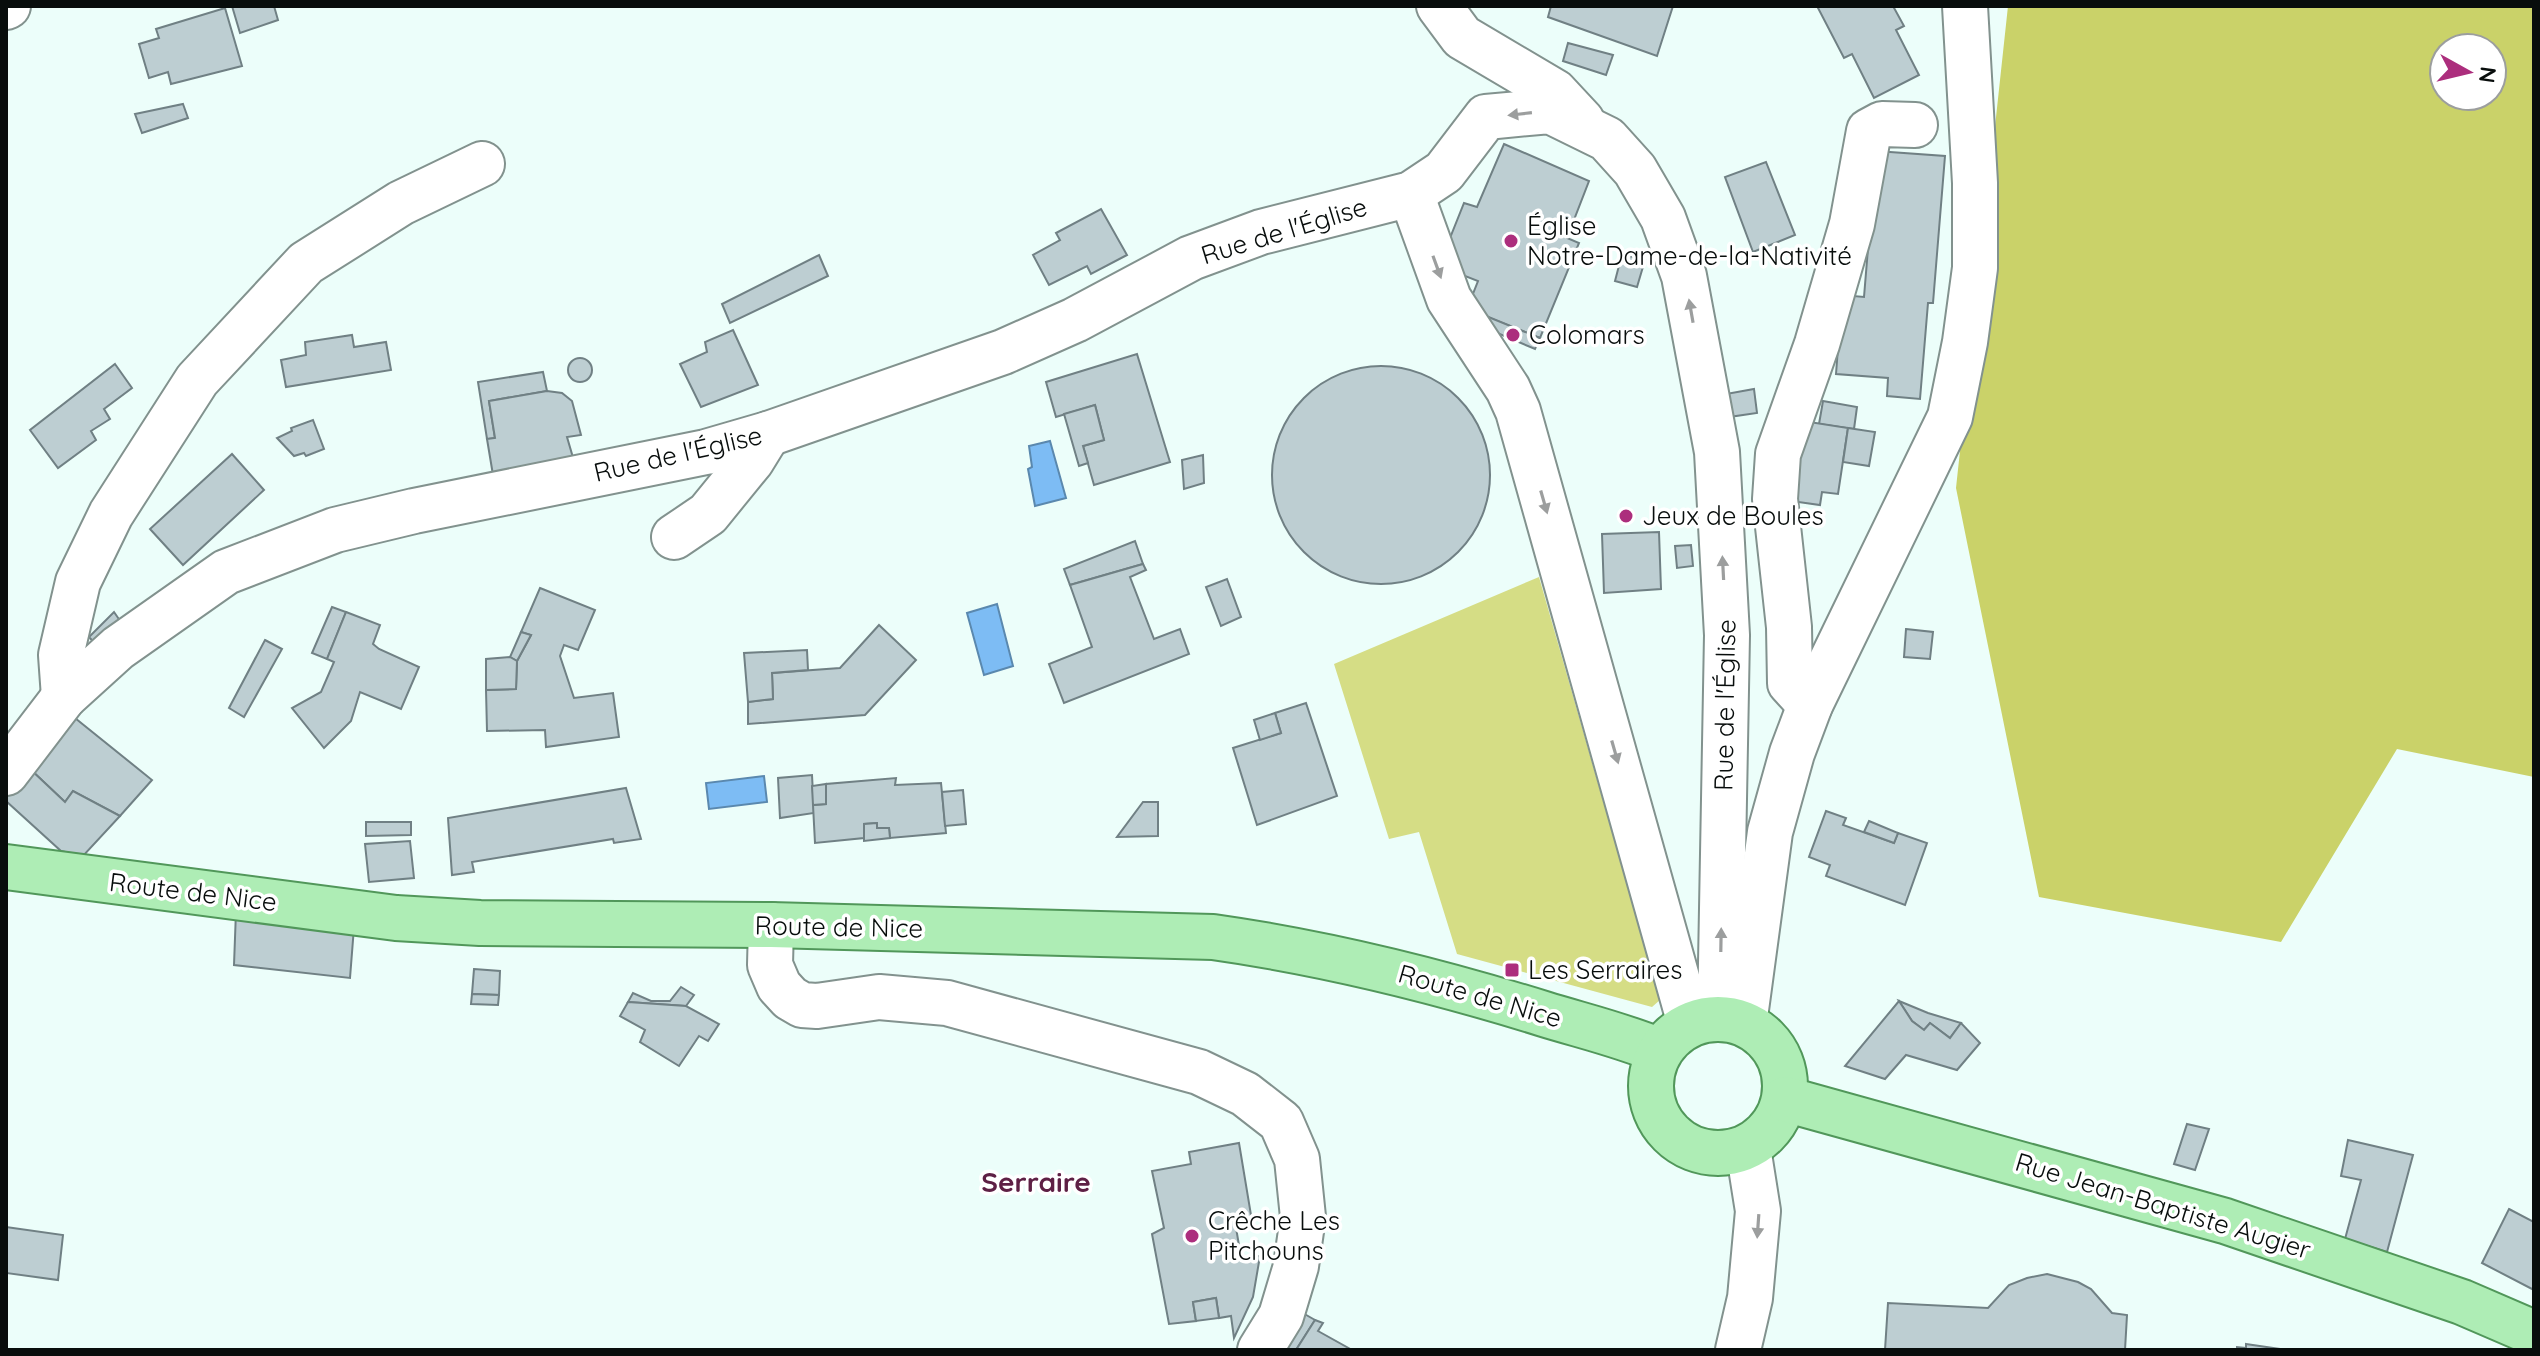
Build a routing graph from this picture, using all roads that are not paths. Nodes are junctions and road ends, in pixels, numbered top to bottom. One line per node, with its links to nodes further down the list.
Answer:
1 (1439, 6): 4 (street)
2 (1965, 6): 10 (street)
3 (1915, 125): 10 (street)
4 (1592, 132): 6 (street, Rue de l'Église, one-way to 6); 14 (street, Rue de l'Église, one-way to 4)
5 (482, 164): 9 (street)
6 (1411, 194): 7 (street, Rue de l'Église); 14 (street, one-way to 14)
7 (768, 434): 8 (street); 9 (street, Rue de l'Église)
8 (674, 537)
9 (64, 697): 11 (street, Rue de l'Église)
10 (1810, 705): 14 (street)
11 (6, 773)
12 (6, 867): 13 (main road, Route de Nice)
13 (771, 925): 14 (main road, Route de Nice); 18 (street)
14 (1704, 1029): 15 (main road); 16 (main road)
15 (1785, 1099): 16 (main road); 17 (main road, Rue Jean-Baptiste Augier)
16 (1748, 1148): 19 (street, one-way to 19)
17 (2534, 1333)
18 (1260, 1350)
19 (1738, 1350)

